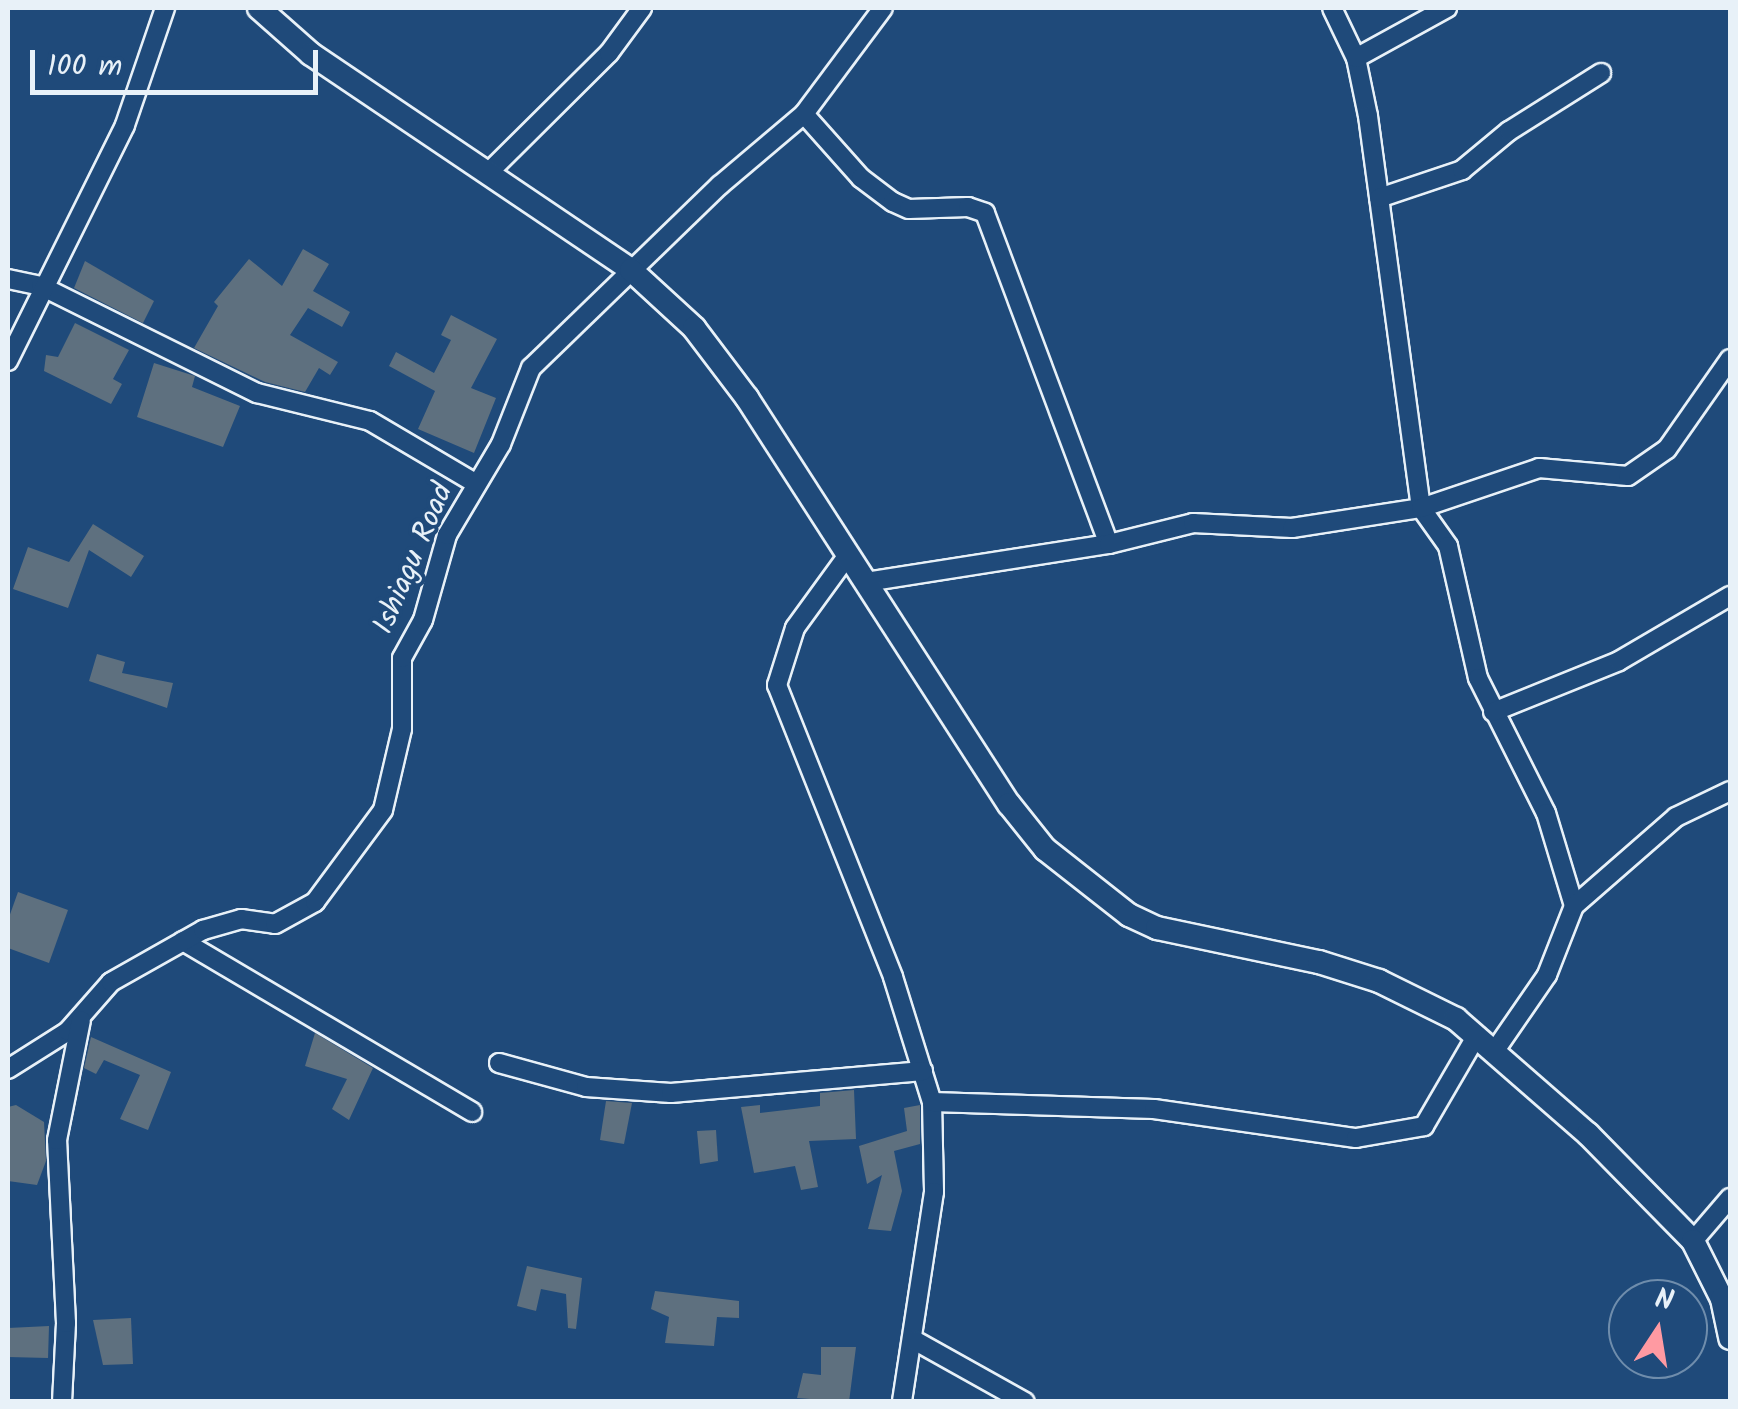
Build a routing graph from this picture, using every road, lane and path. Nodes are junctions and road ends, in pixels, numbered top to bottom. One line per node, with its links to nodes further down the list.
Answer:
1 (166, 8): 14 (street)
2 (259, 8): 10 (main road)
3 (642, 8): 10 (street)
4 (883, 8): 9 (street, Ishiagu Road)
5 (1332, 8): 7 (street)
6 (1447, 8): 7 (street)
7 (1356, 58): 11 (street)
8 (1601, 74): 11 (street)
9 (804, 114): 12 (street, Ishiagu Road); 19 (street)
10 (487, 174): 12 (main road)
11 (1379, 198): 18 (street)
12 (631, 270): 17 (street, Ishiagu Road); 20 (main road)
13 (8, 278): 14 (street)
14 (41, 286): 16 (street); 17 (street)
15 (1730, 359): 18 (street)
16 (8, 361)
17 (475, 483): 26 (street, Ishiagu Road)
18 (1421, 508): 19 (street); 23 (street)
19 (1109, 544): 21 (street)
20 (848, 555): 21 (main road); 31 (street)
21 (866, 582): 28 (main road)
22 (1730, 596): 23 (street)
23 (1493, 712): 25 (street)
24 (1730, 791): 25 (street)
25 (1574, 906): 28 (street)
26 (183, 941): 27 (street, Ishiagu Road); 33 (street)
27 (84, 1013): 30 (street, Ishiagu Road); 38 (street)
28 (1486, 1042): 32 (street); 35 (main road)
29 (500, 1064): 31 (street)
30 (8, 1069)
31 (924, 1071): 32 (street)
32 (932, 1102): 37 (street)
33 (472, 1112)
34 (1730, 1198): 35 (street)
35 (1693, 1241): 36 (main road)
36 (1730, 1338)
37 (914, 1340): 39 (street); 40 (street)
38 (62, 1402)
39 (902, 1402)
40 (1024, 1402)

